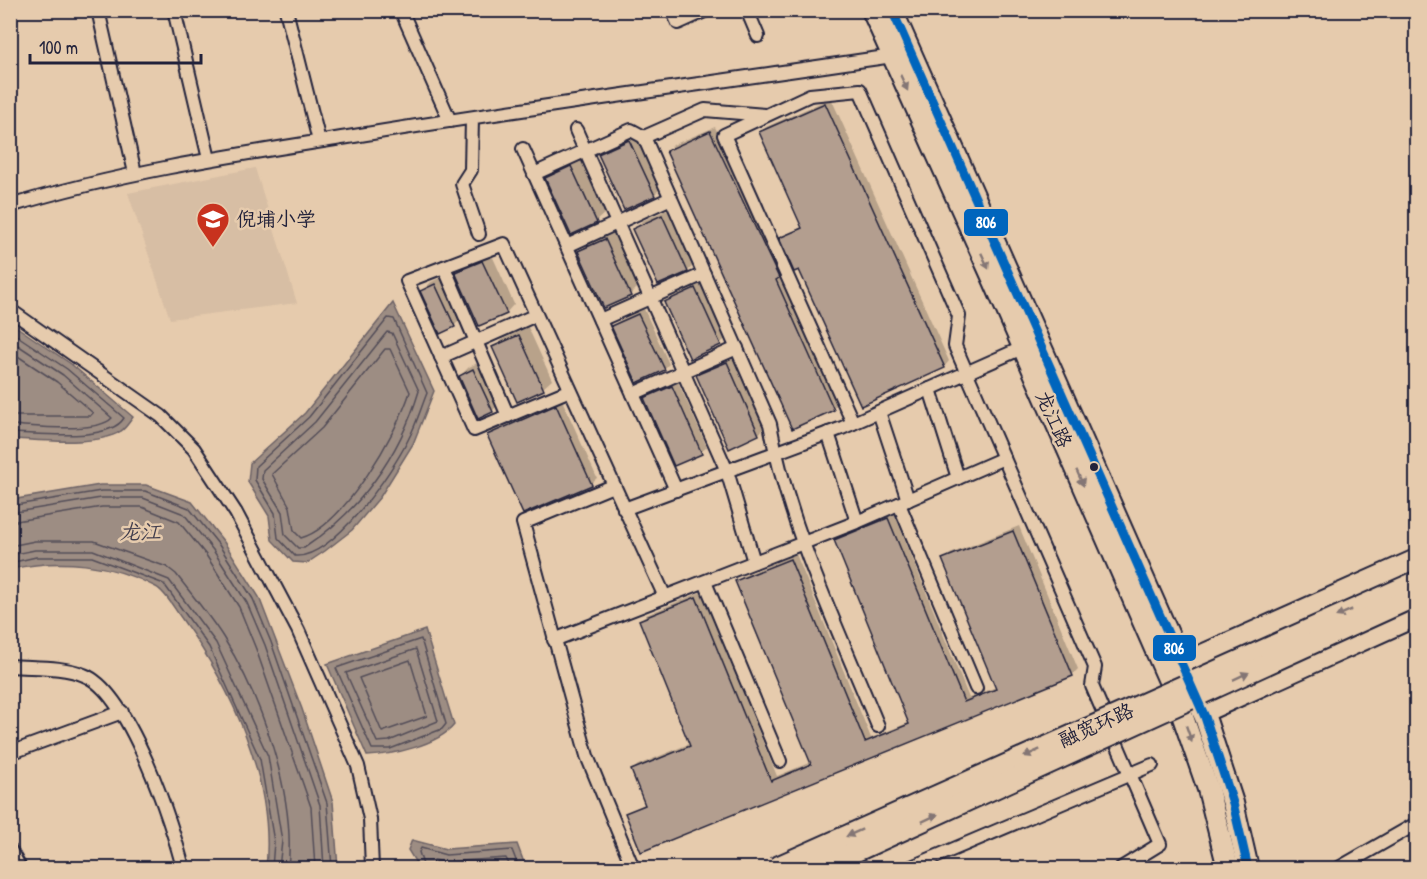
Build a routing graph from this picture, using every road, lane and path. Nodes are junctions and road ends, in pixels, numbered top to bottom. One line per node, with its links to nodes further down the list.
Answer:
1 (98, 10): 21 (street)
2 (174, 10): 20 (street)
3 (286, 10): 17 (street)
4 (401, 10): 14 (street)
5 (672, 10): 6 (street)
6 (707, 10)
7 (747, 10): 10 (street)
8 (872, 10): 11 (main road, 龙江路)
9 (892, 10): 65 (main road, 龙江路)
10 (758, 36)
11 (892, 57): 13 (street); 36 (main road, 龙江路, one-way to 36)
12 (766, 115): 16 (street); 39 (street); 45 (street)
13 (472, 118): 14 (street); 26 (street)
14 (450, 121): 17 (street)
15 (576, 130): 19 (street)
16 (644, 137): 19 (street); 23 (street)
17 (319, 141): 20 (street)
18 (524, 150): 22 (street)
19 (585, 151): 22 (street); 25 (street)
20 (208, 159): 21 (street)
21 (135, 173): 24 (street)
22 (534, 174): 27 (street)
23 (671, 198): 25 (street); 29 (street)
24 (10, 206)
25 (617, 223): 27 (street); 30 (street)
26 (479, 234)
27 (567, 246): 33 (street)
28 (444, 267): 32 (street); 34 (street); 37 (street)
29 (704, 274): 30 (street); 35 (street)
30 (650, 298): 33 (street); 38 (street)
31 (10, 310): 79 (street)
32 (536, 315): 34 (street); 41 (street)
33 (600, 320): 42 (street)
34 (476, 341): 37 (street); 44 (street)
35 (737, 348): 38 (street); 47 (street)
36 (1022, 348): 39 (street); 85 (main road, 龙江路, one-way to 85)
37 (441, 357): 44 (street)
38 (683, 372): 42 (street); 49 (street)
39 (967, 372): 40 (street); 48 (street)
40 (930, 389): 43 (street); 50 (street)
41 (570, 390): 44 (street); 51 (street)
42 (633, 394): 52 (street)
43 (879, 412): 45 (street); 53 (street)
44 (508, 416)
45 (853, 423): 46 (street)
46 (828, 433): 47 (street); 55 (street)
47 (776, 453): 49 (street); 56 (street)
48 (1004, 458): 50 (street); 74 (street)
49 (727, 471): 52 (street); 58 (street)
50 (958, 478): 53 (street)
51 (614, 486): 54 (street); 64 (street)
52 (676, 490): 54 (street)
53 (903, 502): 55 (street); 67 (street)
54 (624, 509): 62 (street)
55 (856, 522): 56 (street)
56 (803, 542): 58 (street); 70 (street)
57 (1416, 560): 65 (main road)
58 (754, 562): 59 (street)
59 (705, 582): 62 (street); 72 (street)
60 (1416, 582): 81 (main road, 融宽环路, one-way to 81, bridge)
61 (1416, 596): 82 (main road, 融宽环路, one-way to 61, bridge)
62 (664, 597): 64 (street)
63 (1416, 616): 69 (main road)
64 (554, 640): 80 (street)
65 (1182, 664): 69 (main road, 龙江路)
66 (10, 666): 68 (street)
67 (976, 688)
68 (122, 712): 71 (street); 78 (street)
69 (1203, 712): 86 (main road, 龙江路)
70 (878, 726)
71 (10, 753)
72 (780, 761)
73 (1152, 765): 74 (street)
74 (1130, 775): 83 (street); 84 (street)
75 (1416, 824): 87 (street)
76 (10, 850): 77 (street)
77 (20, 868)
78 (183, 868)
79 (372, 868)
80 (633, 868)
81 (775, 868)
82 (819, 868)
83 (909, 868)
84 (1121, 868)
85 (1228, 868)
86 (1248, 868)
87 (1339, 868)

